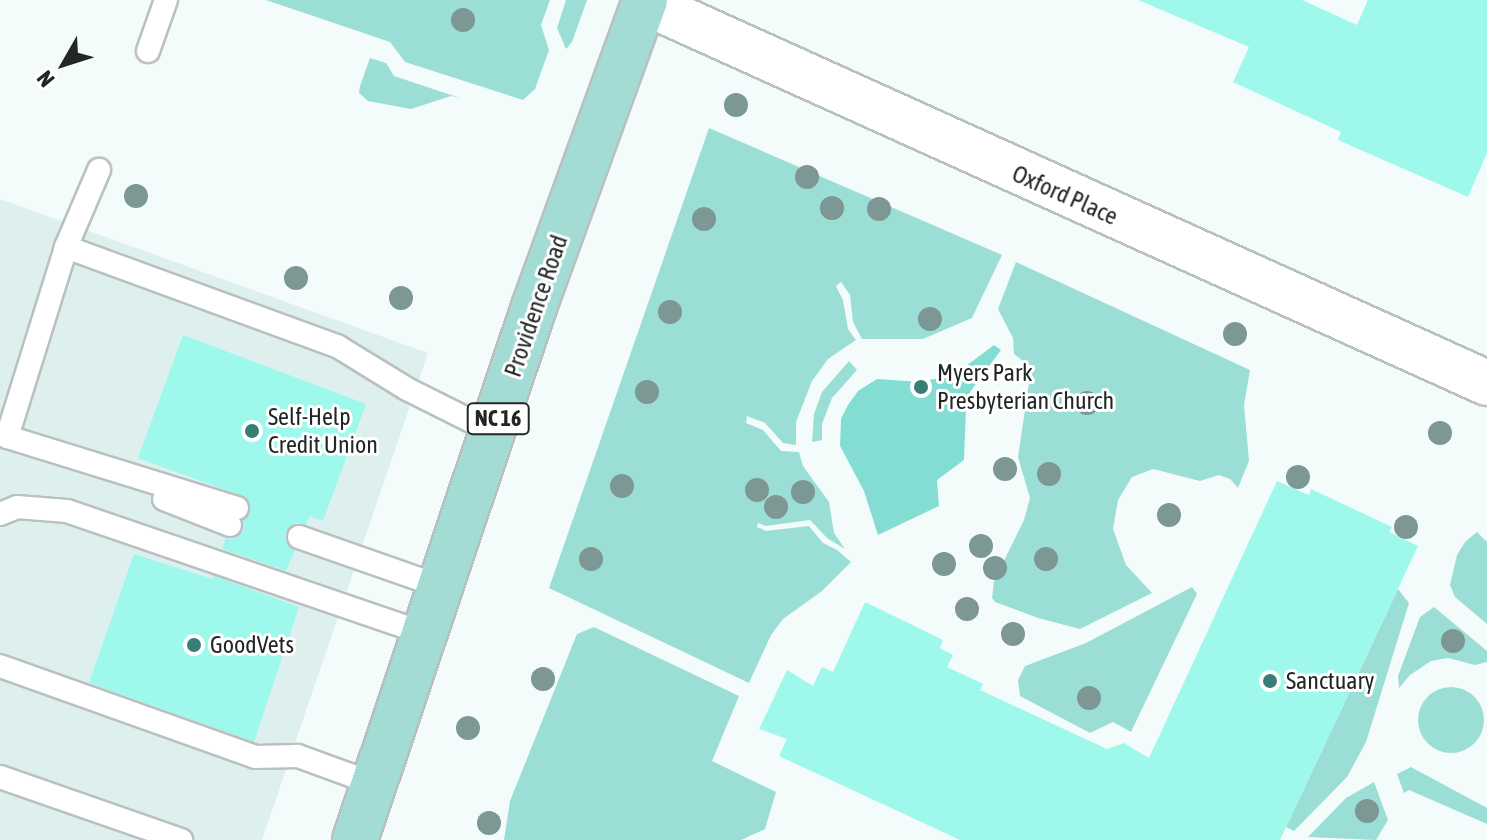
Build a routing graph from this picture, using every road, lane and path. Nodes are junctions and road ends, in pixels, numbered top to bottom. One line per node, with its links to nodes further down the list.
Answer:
1 (166, 0): 3 (lane)
2 (644, 1): 6 (street, Oxford Place); 7 (main road, Providence Road / NC 16)
3 (148, 51)
4 (99, 170): 5 (lane)
5 (66, 247): 7 (lane); 9 (lane)
6 (1487, 383)
7 (493, 432): 11 (main road, Providence Road / NC 16)
8 (0, 514): 12 (lane)
9 (233, 516)
10 (296, 545): 11 (lane)
11 (442, 587): 12 (main road, Providence Road / NC 16)
12 (426, 634): 15 (main road, Providence Road / NC 16)
13 (0, 666): 15 (lane)
14 (0, 777): 16 (lane)
15 (375, 784): 17 (main road, Providence Road / NC 16)
16 (181, 840)
17 (355, 840)

